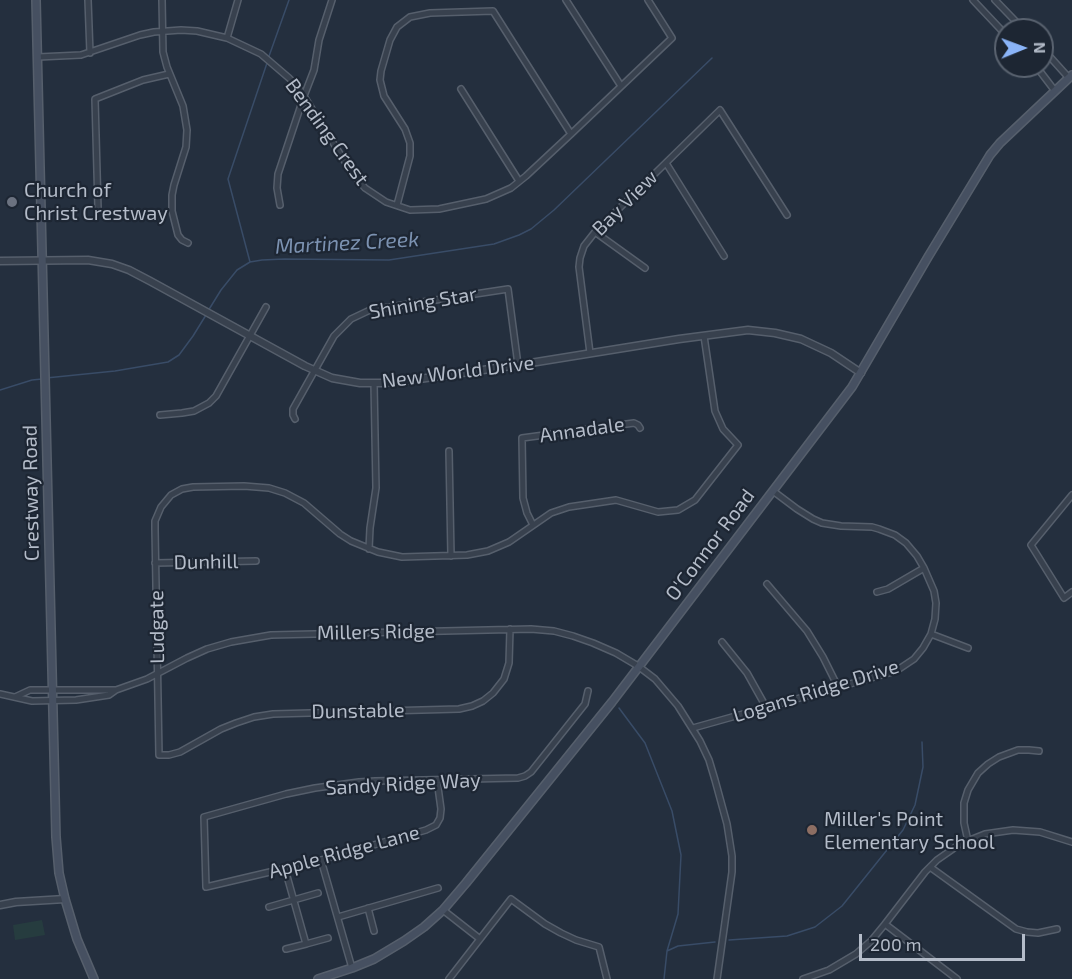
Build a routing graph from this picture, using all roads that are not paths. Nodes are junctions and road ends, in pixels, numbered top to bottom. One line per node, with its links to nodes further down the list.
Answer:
1 (36, 0): 15 (main road, Crestway Road)
2 (88, 0): 14 (street)
3 (162, 0): 12 (street)
4 (238, 0): 13 (street)
5 (332, 0): 23 (street)
6 (566, 0): 20 (street)
7 (648, 0): 20 (street, Bending Crest)
8 (973, 0): 11 (street)
9 (995, 0): 10 (street)
10 (1012, 18)
11 (994, 22)
12 (163, 31): 13 (street, Bending Crest); 14 (street, Bending Crest); 17 (street)
13 (227, 38): 23 (street, Bending Crest)
14 (90, 53): 15 (street, Bending Crest)
15 (38, 57): 34 (main road, Crestway Road)
16 (1054, 60): 18 (street)
17 (169, 74): 29 (street); 32 (street)
18 (1070, 77): 22 (main road, O'Connor Road)
19 (1045, 78): 22 (street)
20 (621, 86): 24 (street, Bending Crest)
21 (461, 89): 26 (street)
22 (1055, 91): 43 (main road, O'Connor Road)
23 (304, 96): 27 (street); 28 (street, Bending Crest)
24 (571, 134): 26 (street, Bending Crest); 28 (street)
25 (666, 163): 30 (street, Bay View); 31 (street, Bay View); 33 (street)
26 (519, 181): 28 (street, Bending Crest)
27 (280, 205)
28 (397, 206)
29 (98, 208)
30 (787, 215)
31 (595, 232): 36 (street); 40 (street, Bay View)
32 (188, 243)
33 (724, 256)
34 (42, 259): 35 (street, New World Drive); 38 (street, New World Drive); 67 (main road, Crestway Road)
35 (0, 261)
36 (645, 268)
37 (266, 307): 38 (street)
38 (249, 336): 42 (street, New World Drive); 45 (street)
39 (704, 336): 40 (street, New World Drive); 43 (street, New World Drive); 51 (street)
40 (590, 353): 41 (street, New World Drive)
41 (518, 365): 42 (street, Shining Star); 44 (street, New World Drive)
42 (314, 370): 44 (street, New World Drive); 46 (street, Shining Star)
43 (861, 373): 49 (main road, O'Connor Road)
44 (374, 383): 52 (street)
45 (160, 415)
46 (295, 419)
47 (640, 428): 51 (street, Annadale)
48 (449, 451): 53 (street)
49 (773, 491): 56 (street, Logans Ridge Drive); 64 (main road, O'Connor Road)
50 (1072, 495): 59 (street)
51 (533, 525): 53 (street)
52 (369, 549): 53 (street); 55 (street, Ludgate)
53 (451, 556)
54 (256, 561): 55 (street, Dunhill)
55 (156, 563): 65 (street, Ludgate)
56 (924, 568): 58 (street); 61 (street, Logans Ridge Drive)
57 (767, 584): 66 (street)
58 (877, 592)
59 (1072, 592)
60 (510, 629): 64 (street, Millers Ridge); 65 (street, Millers Ridge); 78 (street, Dunstable)
61 (931, 634): 63 (street); 66 (street, Logans Ridge Drive)
62 (722, 642): 75 (street)
63 (968, 648)
64 (638, 666): 76 (street, Millers Ridge); 93 (main road, O'Connor Road)
65 (157, 675): 69 (street, Millers Ridge); 78 (street, Ludgate)
66 (838, 687): 75 (street, Logans Ridge Drive)
67 (52, 689): 68 (street, Millers Ridge); 72 (street, Millers Ridge); 74 (main road, Crestway Road)
68 (80, 689): 69 (street, Millers Ridge); 73 (street)
69 (116, 690): 73 (street, Millers Ridge)
70 (588, 691): 79 (street, Sandy Ridge Way)
71 (0, 694): 72 (street, Millers Ridge)
72 (15, 697): 74 (street, Millers Ridge)
73 (80, 700): 74 (street, Millers Ridge)
74 (52, 701): 88 (main road, Crestway Road)
75 (766, 707): 76 (street, Logans Ridge Drive)
76 (693, 728): 108 (street, Millers Ridge)
77 (1039, 751): 80 (street)
78 (159, 755)
79 (437, 780): 82 (street, Apple Ridge Lane); 85 (street, Sandy Ridge Way)
80 (968, 841): 81 (street); 83 (street)
81 (1072, 842)
82 (321, 860): 84 (street, Apple Ridge Lane); 94 (street)
83 (930, 867): 95 (street); 96 (street)
84 (285, 869): 85 (street, Apple Ridge Lane); 89 (street)
85 (206, 887)
86 (438, 888): 92 (street)
87 (318, 893): 89 (street)
88 (65, 899): 90 (street); 104 (main road, Crestway Road)
89 (293, 900): 91 (street); 100 (street)
90 (0, 905)
91 (269, 907)
92 (368, 908): 94 (street); 97 (street)
93 (442, 910): 99 (street); 102 (main road, O'Connor Road)
94 (338, 917): 102 (street)
95 (885, 924): 103 (street); 110 (street)
96 (1057, 929)
97 (374, 931)
98 (328, 938): 100 (street)
99 (480, 939): 106 (street); 107 (street)
100 (306, 944): 101 (street)
101 (286, 949)
102 (352, 968): 105 (main road, O'Connor Road)
103 (819, 977): 109 (street)
104 (94, 979)
105 (318, 979)
106 (449, 979)
107 (607, 979)
108 (717, 979)
109 (803, 979)
110 (957, 979)

